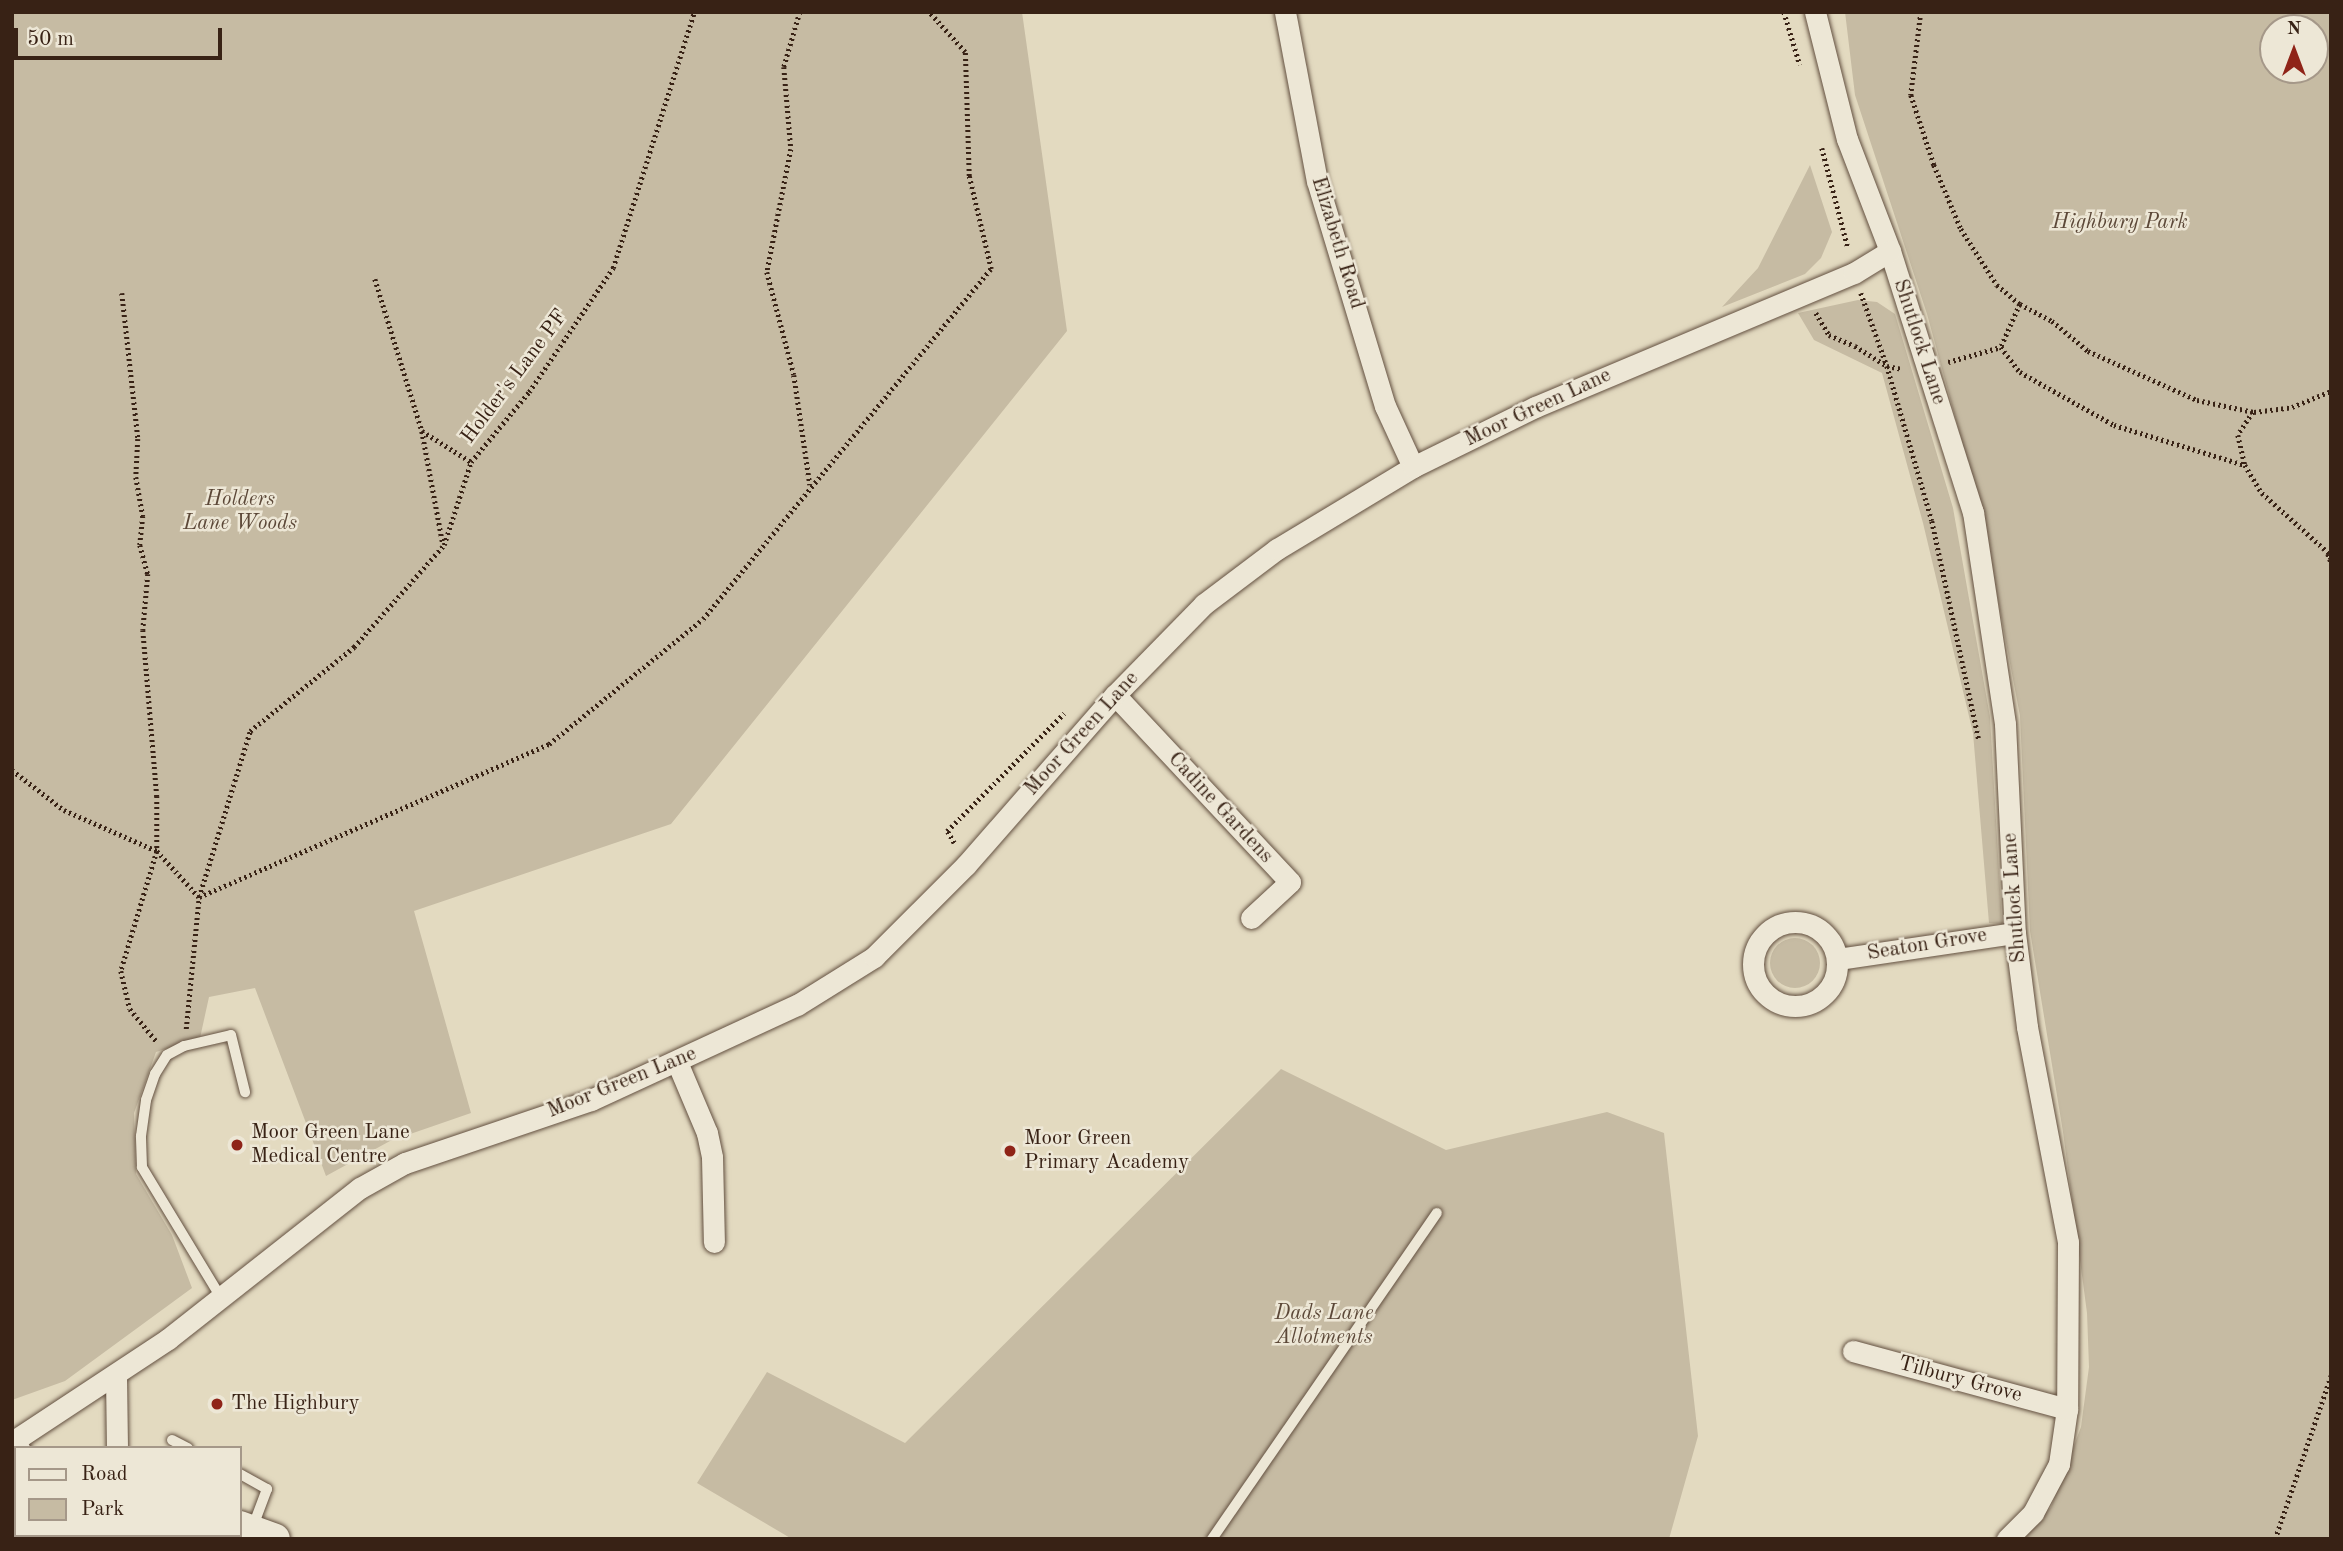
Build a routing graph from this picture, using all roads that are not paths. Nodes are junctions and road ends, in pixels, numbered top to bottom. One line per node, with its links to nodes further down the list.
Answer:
1 (1285, 12): 6 (street, Elizabeth Road)
2 (1815, 12): 4 (street)
3 (1825, 12): 4 (street)
4 (1823, 36): 5 (street)
5 (1890, 251): 6 (street, Moor Green Lane); 9 (street, Shutlock Lane)
6 (1413, 467): 7 (street, Moor Green Lane)
7 (1115, 695): 8 (street, Cadine Gardens); 11 (street, Moor Green Lane)
8 (1251, 918)
9 (2015, 933): 10 (street, Seaton Grove); 18 (street, Shutlock Lane)
10 (1838, 959): 10 (street, Seaton Grove)
11 (677, 1062): 14 (street); 15 (street, Moor Green Lane)
12 (245, 1092): 15 (lane)
13 (1437, 1213): 25 (lane)
14 (714, 1242)
15 (220, 1296): 17 (street, Moor Green Lane)
16 (1853, 1351): 18 (street, Tilbury Grove)
17 (116, 1376): 20 (street, Moor Green Lane); 21 (street)
18 (2067, 1409): 26 (street, Shutlock Lane)
19 (172, 1440): 22 (lane)
20 (12, 1442)
21 (117, 1446)
22 (184, 1446)
23 (242, 1475): 24 (lane)
24 (255, 1532)
25 (1212, 1539)
26 (2007, 1539)

